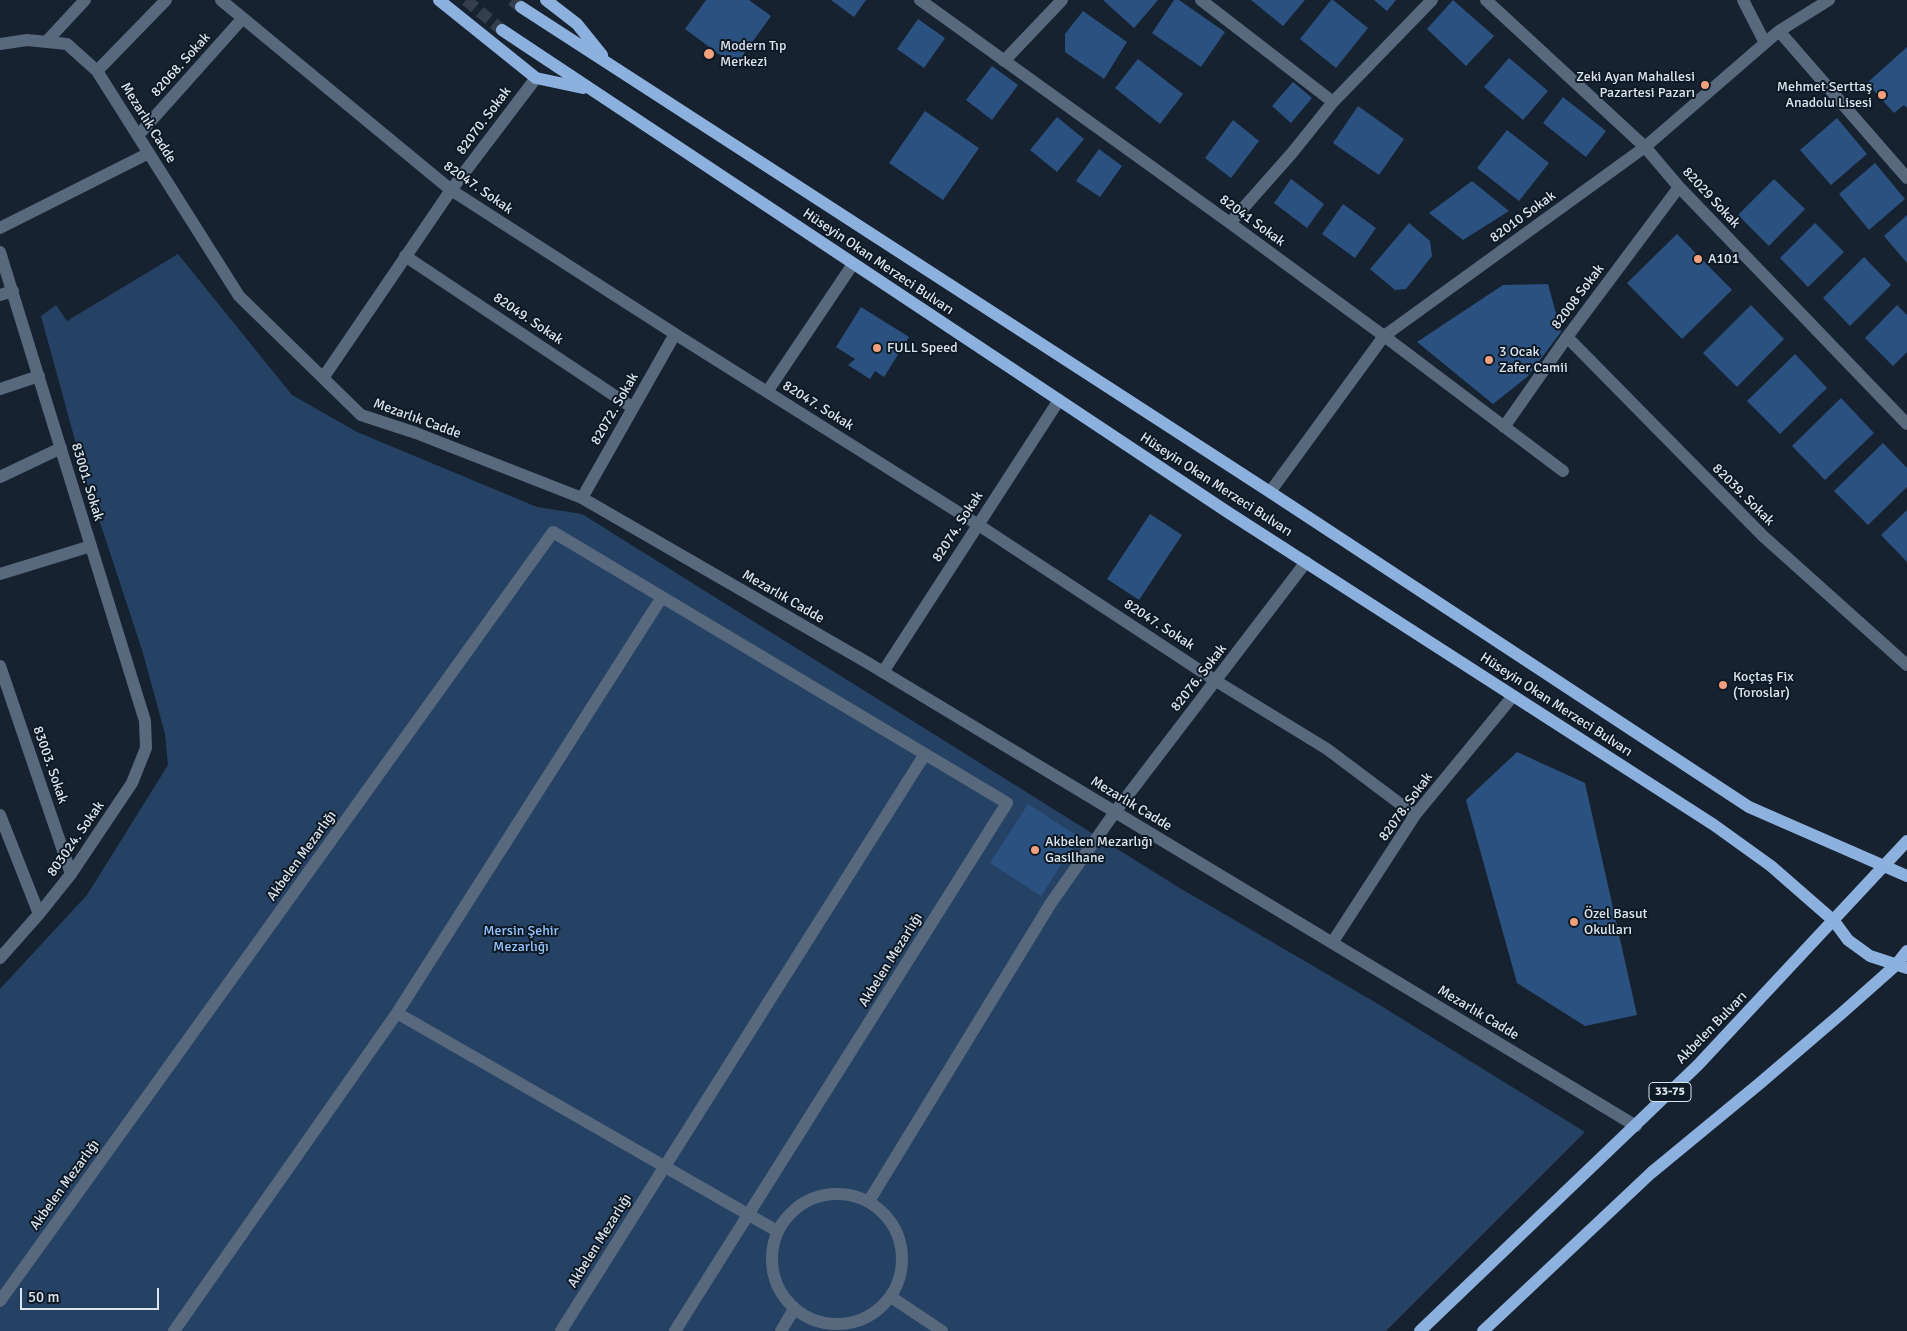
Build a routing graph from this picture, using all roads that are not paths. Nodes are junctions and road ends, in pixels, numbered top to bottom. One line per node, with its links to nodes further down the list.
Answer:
1 (85, 0): 17 (street)
2 (166, 0): 22 (street)
3 (221, 0): 14 (street, 82047. Sokak)
4 (439, 0): 23 (main road)
5 (546, 0): 21 (main road)
6 (920, 0): 20 (street, 82041 Sokak)
7 (1062, 0): 20 (street)
8 (1201, 0): 25 (street)
9 (1432, 0): 25 (street)
10 (1486, 0): 27 (street, 82029 Sokak)
11 (1743, 0): 18 (street)
12 (1828, 0): 16 (street, 82010 Sokak)
13 (521, 7): 21 (main road, Hüseyin Okan Merzeci Bulvarı)
14 (242, 19): 26 (street, 82068. Sokak); 31 (street, 82047. Sokak)
15 (502, 30): 24 (main road, Hüseyin Okan Merzeci Bulvarı)
16 (1779, 31): 18 (street, 82010 Sokak); 29 (street)
17 (46, 42): 19 (street, Mezarlık Cadde); 22 (street, Mezarlık Cadde)
18 (1765, 43): 27 (street, 82010 Sokak)
19 (0, 44)
20 (1004, 62): 32 (street, 82041 Sokak)
21 (610, 65): 53 (main road, Hüseyin Okan Merzeci Bulvarı)
22 (97, 71): 28 (street, Mezarlık Cadde)
23 (536, 78): 24 (main road); 31 (street, 82070. Sokak)
24 (592, 90): 36 (main road, Hüseyin Okan Merzeci Bulvarı)
25 (1333, 102): 32 (street)
26 (142, 131)
27 (1645, 147): 30 (street, 82029 Sokak); 40 (street, 82010 Sokak)
28 (149, 153): 33 (street); 43 (street, Mezarlık Cadde)
29 (1907, 178)
30 (1679, 187): 41 (street, 82008 Sokak); 48 (street, 82029 Sokak)
31 (451, 190): 35 (street, 82070. Sokak); 39 (street, 82047. Sokak)
32 (1230, 223): 40 (street, 82041 Sokak)
33 (0, 228)
34 (0, 252): 37 (street, 83001. Sokak)
35 (405, 256): 43 (street, 82070. Sokak); 47 (street, 82049. Sokak)
36 (854, 264): 45 (street); 46 (main road, Hüseyin Okan Merzeci Bulvarı)
37 (13, 291): 38 (street); 42 (street, 83001. Sokak)
38 (0, 295)
39 (675, 334): 45 (street, 82047. Sokak); 47 (street, 82072. Sokak)
40 (1384, 336): 49 (street, 82041 Sokak); 53 (street, 82010 Sokak)
41 (1567, 337): 49 (street, 82008 Sokak); 60 (street, 82039. Sokak)
42 (39, 376): 44 (street); 50 (street, 83001. Sokak)
43 (323, 378): 54 (street, Mezarlık Cadde)
44 (0, 390)
45 (768, 392): 55 (street, 82047. Sokak)
46 (1058, 400): 55 (street, 82074. Sokak); 57 (main road, Hüseyin Okan Merzeci Bulvarı)
47 (633, 408): 54 (street, 82072. Sokak)
48 (1907, 424)
49 (1504, 427): 51 (street, 82041 Sokak)
50 (61, 448): 52 (street); 56 (street, 83001. Sokak)
51 (1563, 471)
52 (0, 477)
53 (1270, 492): 71 (main road, Hüseyin Okan Merzeci Bulvarı)
54 (582, 498): 62 (street, Mezarlık Cadde)
55 (977, 524): 62 (street, 82074. Sokak); 63 (street, 82047. Sokak)
56 (91, 546): 58 (street); 65 (street, 83001. Sokak)
57 (1306, 562): 63 (street, 82076. Sokak); 64 (main road, Hüseyin Okan Merzeci Bulvarı)
58 (0, 574)
59 (662, 597): 66 (street, Akbelen Mezarlığı); 80 (street); 87 (street, Akbelen Mezarlığı)
60 (1907, 664)
61 (0, 666): 72 (street, 83003. Sokak)
62 (883, 672): 67 (street, Mezarlık Cadde)
63 (1216, 681): 67 (street, 82076. Sokak); 69 (street, 82047. Sokak)
64 (1513, 696): 69 (street, 82078. Sokak); 75 (main road, Hüseyin Okan Merzeci Bulvarı)
65 (145, 722): 72 (street, 803024. Sokak)
66 (925, 754): 82 (street, Akbelen Mezarlığı); 84 (street, Akbelen Mezarlığı)
67 (1115, 812): 76 (street, Mezarlık Cadde); 83 (street)
68 (0, 814): 74 (street)
69 (1416, 815): 76 (street, 82078. Sokak)
70 (1907, 841): 71 (main road, Akbelen Bulvarı / 33-75)
71 (1882, 866): 73 (main road, Hüseyin Okan Merzeci Bulvarı); 75 (main road, Akbelen Bulvarı / 33-75)
72 (71, 874): 74 (street, 803024. Sokak)
73 (1907, 876)
74 (39, 914): 78 (street, 803024. Sokak)
75 (1834, 920): 79 (main road, Hüseyin Okan Merzeci Bulvarı); 81 (main road, Akbelen Bulvarı / 33-75)
76 (1332, 943): 81 (street, Mezarlık Cadde)
77 (1907, 951): 79 (main road)
78 (0, 958)
79 (1901, 967): 95 (main road)
80 (397, 1013): 82 (street); 89 (street)
81 (1636, 1126): 94 (main road, Akbelen Bulvarı / 33-75)
82 (664, 1167): 84 (street); 90 (street, Akbelen Mezarlığı)
83 (869, 1201): 85 (street); 86 (street)
84 (748, 1215): 85 (street); 91 (street, Akbelen Mezarlığı)
85 (778, 1231): 88 (street)
86 (891, 1297): 88 (street); 93 (street)
87 (0, 1301)
88 (794, 1309): 92 (street)
89 (174, 1331)
90 (561, 1331)
91 (676, 1331)
92 (781, 1331)
93 (942, 1331)
94 (1420, 1331)
95 (1483, 1331)

